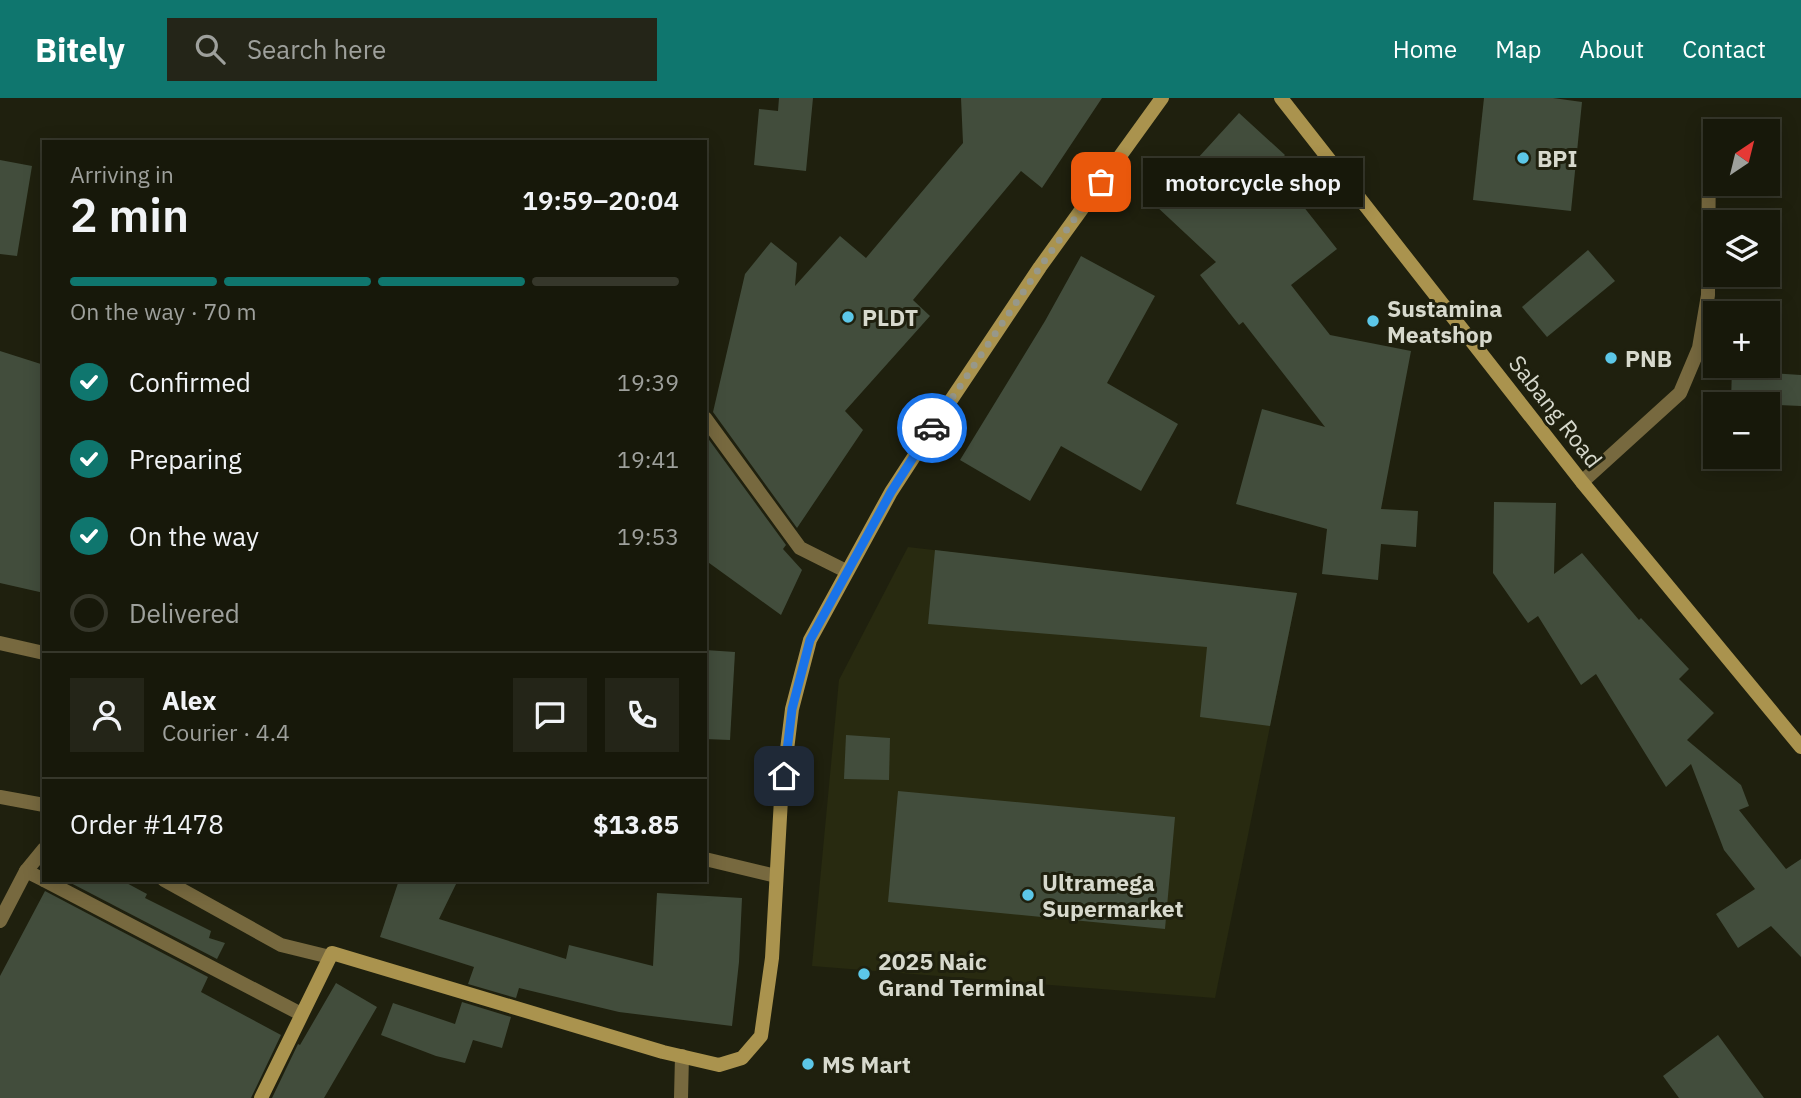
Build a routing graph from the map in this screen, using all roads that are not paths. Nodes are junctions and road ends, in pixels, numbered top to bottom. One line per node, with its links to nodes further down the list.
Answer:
1 (1162, 98): 6 (street)
2 (1281, 98): 5 (street, Sabang Road)
3 (1709, 196): 5 (street)
4 (707, 421): 6 (street)
5 (1583, 482): 9 (street, Sabang Road)
6 (846, 571): 17 (street)
7 (0, 643): 8 (street)
8 (42, 653)
9 (1781, 721): 10 (street); 11 (street, Sabang Road)
10 (1801, 737)
11 (1801, 747)
12 (0, 796): 13 (street)
13 (42, 805)
14 (42, 851): 16 (street)
15 (707, 859): 17 (street)
16 (26, 871): 18 (street); 21 (street)
17 (776, 876): 24 (street)
18 (42, 879)
19 (48, 882): 23 (street)
20 (168, 882): 22 (street)
21 (0, 921)
22 (330, 957): 23 (street); 24 (street)
23 (301, 1014): 25 (street)
24 (682, 1056): 26 (street)
25 (261, 1098)
26 (681, 1098)

